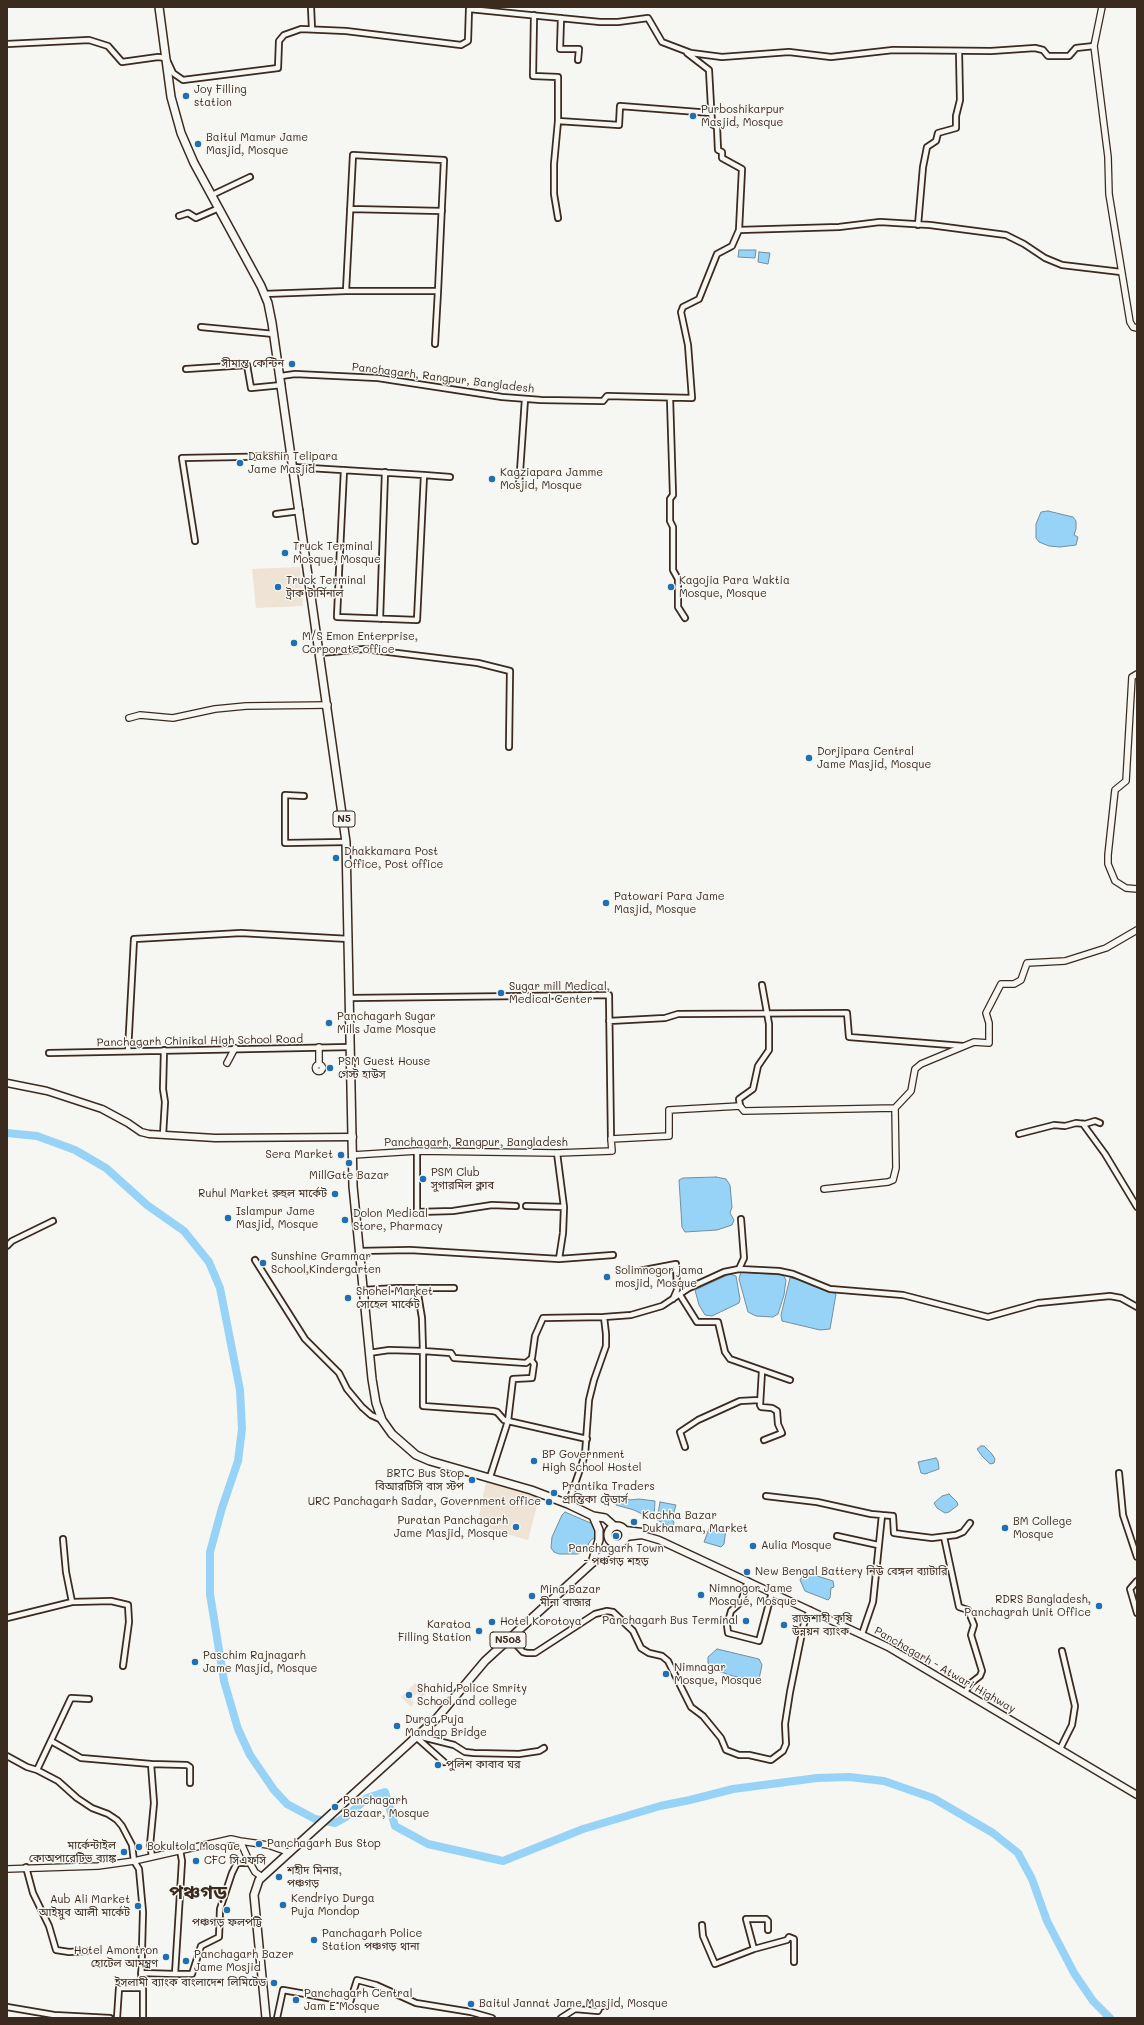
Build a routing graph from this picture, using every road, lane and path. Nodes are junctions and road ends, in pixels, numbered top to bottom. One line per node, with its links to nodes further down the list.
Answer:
1 (159, 7): 12 (highway, N5)
2 (311, 7): 7 (street)
3 (1102, 7): 9 (street)
4 (499, 9): 5 (street); 7 (street)
5 (534, 16): 6 (street); 15 (street)
6 (561, 18): 10 (street); 13 (street)
7 (312, 29): 12 (street)
8 (7, 44): 12 (street)
9 (1094, 46): 11 (street); 25 (street)
10 (684, 50): 11 (street); 14 (street)
11 (959, 51): 23 (street)
12 (166, 58): 17 (highway, N5)
13 (578, 60)
14 (711, 113): 15 (street); 24 (street)
15 (558, 121): 22 (street)
16 (250, 177): 17 (street)
17 (212, 195): 18 (highway, N5)
18 (219, 208): 21 (street); 28 (highway, N5)
19 (350, 209): 20 (street); 20 (street); 26 (street)
20 (442, 211): 27 (street)
21 (179, 216)
22 (558, 218)
23 (918, 224): 24 (street); 25 (street)
24 (739, 230): 36 (street)
25 (1121, 272): 30 (street)
26 (346, 291): 27 (street); 28 (street)
27 (438, 291): 32 (street)
28 (264, 294): 31 (highway, N5)
29 (201, 327): 31 (street)
30 (1137, 328)
31 (274, 334): 34 (highway, N5)
32 (435, 344)
33 (186, 369): 35 (street)
34 (280, 376): 35 (highway, N5); 37 (street, Panchagarh, Rangpur, Bangladesh)
35 (282, 385): 38 (highway, N5)
36 (670, 398): 37 (street, Panchagarh, Rangpur, Bangladesh); 49 (street)
37 (525, 399): 44 (street)
38 (292, 456): 39 (highway, N5); 47 (street)
39 (293, 467): 40 (street); 45 (highway, N5)
40 (344, 470): 41 (street); 48 (street)
41 (385, 472): 42 (street); 48 (street)
42 (424, 475): 43 (street); 48 (street)
43 (450, 477)
44 (519, 486)
45 (300, 511): 46 (street); 50 (highway, N5)
46 (276, 514)
47 (195, 541)
48 (380, 618)
49 (685, 618)
50 (320, 653): 52 (highway, N5); 54 (street)
51 (1137, 674): 57 (street)
52 (328, 705): 53 (street); 56 (highway, N5)
53 (129, 718)
54 (508, 748)
55 (304, 796): 56 (street)
56 (346, 842): 59 (highway, N5)
57 (1137, 890)
58 (1137, 930): 64 (street)
59 (349, 939): 61 (highway, N5); 69 (street)
60 (762, 985): 62 (street)
61 (350, 998): 63 (street); 65 (highway, N5)
62 (768, 1015): 63 (street); 64 (street); 74 (street)
63 (609, 1021): 81 (street)
64 (963, 1046): 75 (street)
65 (351, 1047): 67 (street, Panchagarh Chinikal High School Road); 80 (highway, N5)
66 (235, 1048): 67 (street, Panchagarh Chinikal High School Road); 68 (street, Panchagarh Chinikal High School Road); 71 (street)
67 (319, 1048): 72 (street)
68 (164, 1050): 69 (street, Panchagarh Chinikal High School Road); 79 (street)
69 (128, 1051): 70 (street, Panchagarh Chinikal High School Road)
70 (49, 1053)
71 (227, 1063)
72 (319, 1064)
73 (7, 1083): 79 (main road)
74 (740, 1106): 75 (street); 81 (street)
75 (895, 1108): 85 (street)
76 (1100, 1123): 77 (street)
77 (1083, 1124): 78 (street); 89 (street)
78 (1019, 1134)
79 (164, 1135): 80 (main road)
80 (353, 1137): 84 (highway, N5)
81 (611, 1139): 83 (street, Panchagarh, Rangpur, Bangladesh)
82 (417, 1152): 83 (street, Panchagarh, Rangpur, Bangladesh); 84 (street, Panchagarh, Rangpur, Bangladesh); 86 (street)
83 (557, 1153): 88 (street)
84 (353, 1155): 93 (highway, N5)
85 (824, 1189)
86 (516, 1206)
87 (526, 1206): 88 (street)
88 (564, 1207): 95 (street)
89 (1137, 1208)
90 (741, 1219): 97 (street)
91 (53, 1221): 92 (street)
92 (7, 1246)
93 (359, 1251): 95 (street); 101 (highway, N5)
94 (613, 1255): 95 (street)
95 (559, 1259)
96 (255, 1260): 112 (street)
97 (739, 1269): 102 (street); 104 (street)
98 (639, 1271): 103 (street)
99 (417, 1288): 100 (street); 101 (street); 106 (street)
100 (454, 1288)
101 (363, 1290): 107 (highway, N5)
102 (680, 1295): 103 (street); 109 (street)
103 (673, 1299): 105 (street)
104 (1137, 1307)
105 (604, 1317): 108 (street); 114 (street)
106 (423, 1351): 107 (street); 108 (street); 113 (street)
107 (369, 1353): 112 (highway, N5)
108 (531, 1360): 113 (street)
109 (762, 1371): 110 (street); 111 (street)
110 (790, 1380)
111 (759, 1400): 115 (street); 116 (street)
112 (382, 1420): 118 (highway, N5)
113 (508, 1421): 114 (street); 118 (street)
114 (587, 1439): 120 (street)
115 (764, 1440)
116 (685, 1447)
117 (1119, 1473): 133 (street)
118 (490, 1478): 120 (highway, N5)
119 (766, 1496): 121 (street)
120 (568, 1504): 122 (highway, N5)
121 (882, 1515): 127 (street); 131 (street)
122 (594, 1519): 124 (highway); 134 (highway)
123 (970, 1523): 127 (street)
124 (612, 1524): 125 (highway); 129 (highway)
125 (625, 1534): 130 (highway); 135 (main road, Panchagarh - Atwari Highway)
126 (837, 1536): 131 (street)
127 (944, 1537): 146 (street)
128 (63, 1539): 138 (street)
129 (609, 1540): 130 (highway); 132 (highway)
130 (619, 1544): 132 (highway)
131 (878, 1545): 142 (street)
132 (608, 1551): 134 (highway, N508)
133 (1137, 1557)
134 (592, 1564): 143 (highway, N508)
135 (748, 1580): 137 (main road, Panchagarh - Atwari Highway); 137 (street)
136 (1137, 1581): 140 (street)
137 (772, 1592): 139 (main road, Panchagarh - Atwari Highway)
138 (72, 1602): 141 (street); 145 (street)
139 (810, 1610): 142 (main road, Panchagarh - Atwari Highway); 143 (street)
140 (1137, 1613)
141 (7, 1618)
142 (862, 1634): 146 (main road, Panchagarh - Atwari Highway)
143 (510, 1638): 148 (highway, N508)
144 (1062, 1651): 151 (street)
145 (123, 1666)
146 (965, 1692): 151 (main road, Panchagarh - Atwari Highway)
147 (89, 1699): 149 (street)
148 (417, 1736): 150 (street); 153 (street); 160 (highway, N508)
149 (51, 1741): 154 (street); 155 (street)
150 (544, 1748)
151 (1060, 1749): 157 (main road, Panchagarh - Atwari Highway)
152 (7, 1756): 155 (street)
153 (444, 1762)
154 (151, 1764): 156 (street); 161 (street)
155 (37, 1770): 162 (street)
156 (190, 1783)
157 (1137, 1795)
158 (240, 1841): 159 (street); 160 (street); 163 (street)
159 (180, 1850): 161 (street); 173 (street)
160 (288, 1852): 166 (highway, N508)
161 (152, 1856): 162 (street)
162 (134, 1861): 164 (street); 172 (street)
163 (250, 1863): 166 (street); 173 (street)
164 (26, 1867): 165 (street); 170 (street)
165 (7, 1869)
166 (262, 1877): 180 (highway)
167 (702, 1925): 169 (street)
168 (768, 1930): 169 (street)
169 (754, 1949): 171 (street)
170 (86, 1951)
171 (794, 1962)
172 (141, 1973): 173 (street); 174 (street)
173 (175, 1974)
174 (142, 1988): 178 (street); 179 (street)
175 (607, 2005): 183 (street)
176 (7, 2007): 177 (street)
177 (110, 2018)
178 (117, 2018)
179 (142, 2018)
180 (266, 2018)
181 (277, 2018): 182 (street)
182 (492, 2018)
183 (561, 2018)

